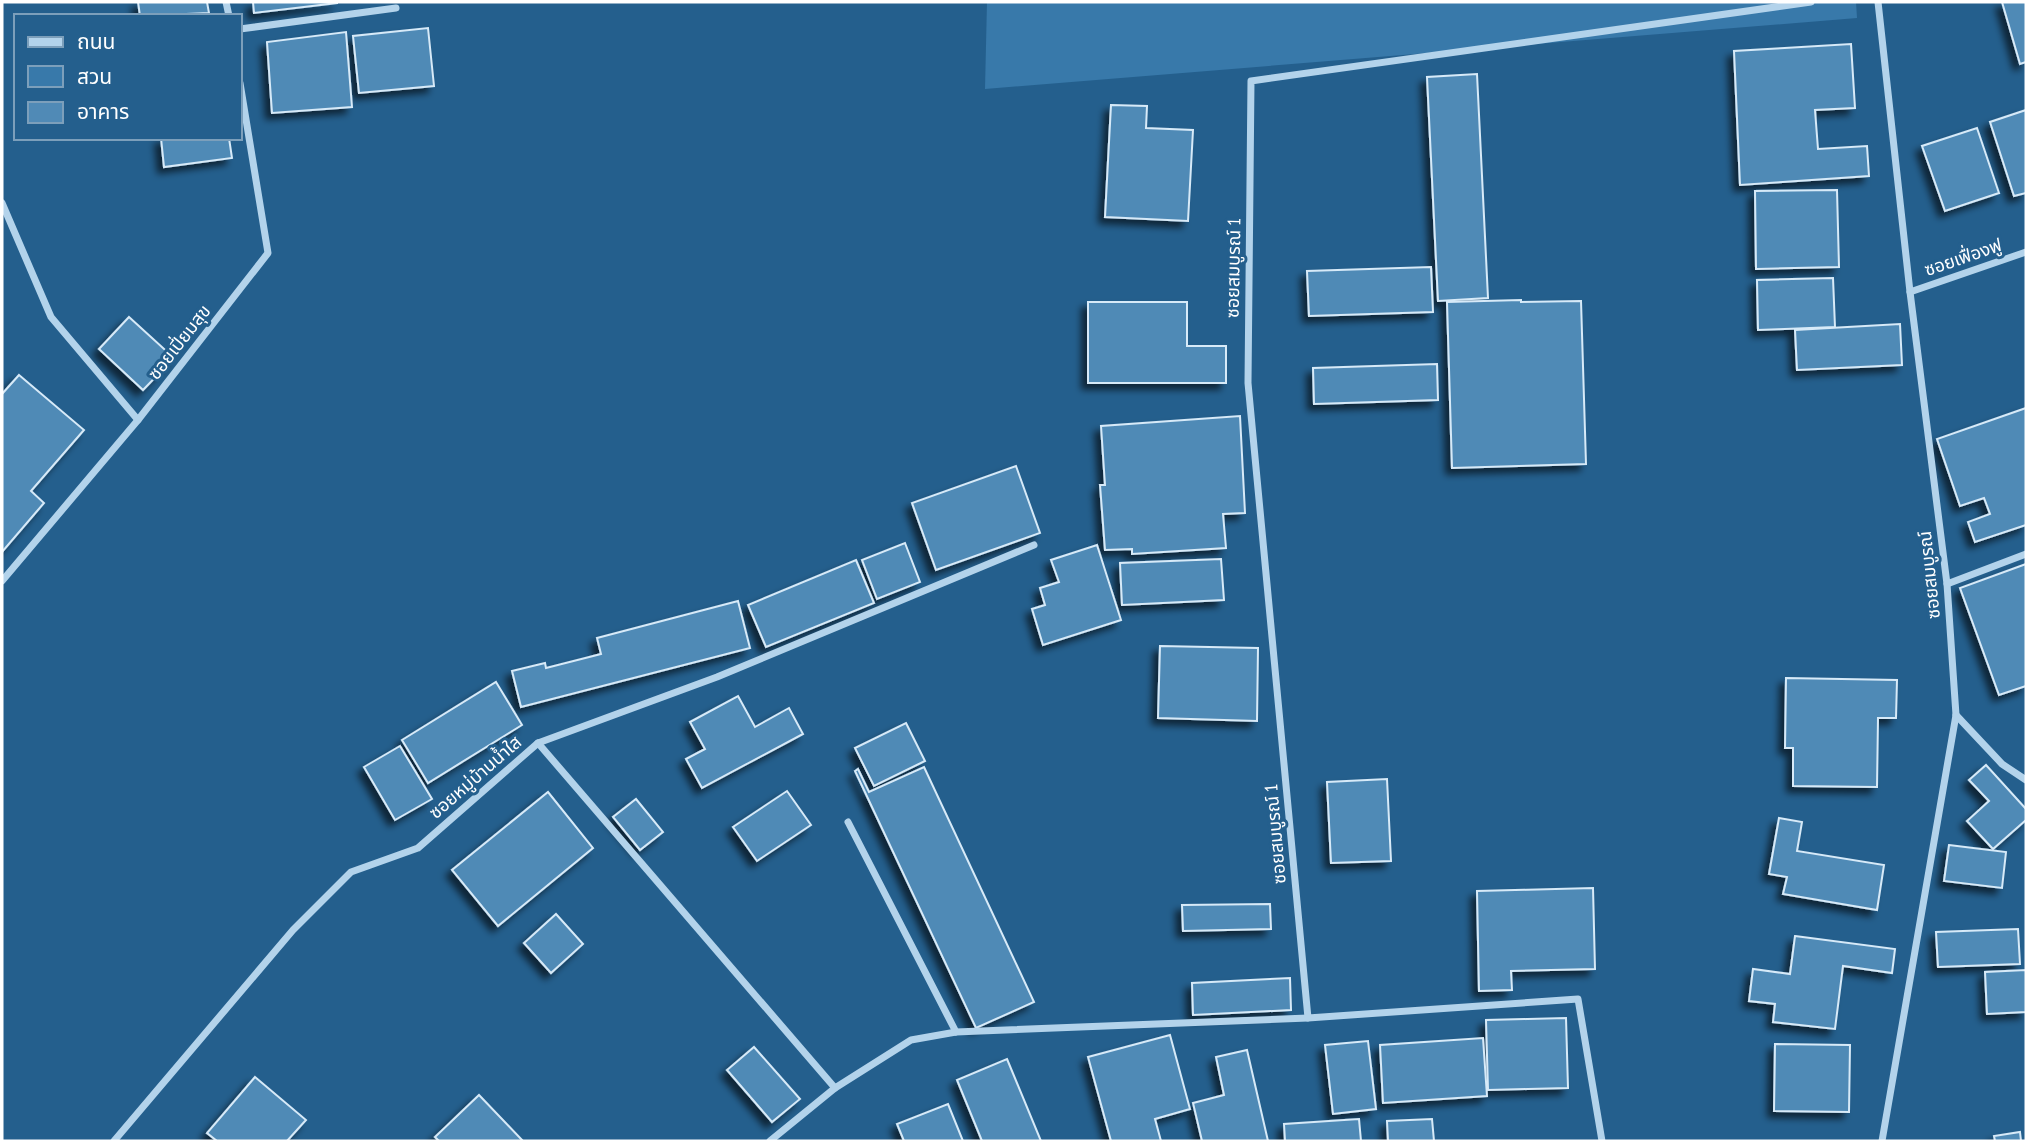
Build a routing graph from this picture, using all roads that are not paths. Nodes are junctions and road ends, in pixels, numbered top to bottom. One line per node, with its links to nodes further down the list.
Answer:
1 (1811, 2): 18 (street, ซอยสมบูรณ์ 1)
2 (1878, 2): 8 (street, ซอยสมบูรณ์)
3 (396, 8): 4 (street)
4 (242, 29)
5 (242, 95): 9 (street, ซอยเปี่ยมสุข)
6 (2, 203): 9 (street)
7 (2026, 252): 8 (street, ซอยเฟื่องฟู)
8 (1910, 292): 13 (street, ซอยสมบูรณ์)
9 (138, 420): 12 (street, ซอยเปี่ยมสุข)
10 (1034, 545): 15 (street, ซอยหมู่บ้านน้ำใส)
11 (2026, 554): 13 (street)
12 (2, 580)
13 (1947, 584): 14 (street, ซอยสมบูรณ์)
14 (1955, 715): 16 (street); 24 (street, ซอยสมบูรณ์)
15 (538, 743): 20 (street); 22 (street, ซอยหมู่บ้านน้ำใส)
16 (2026, 780)
17 (848, 822): 19 (street)
18 (1308, 1018): 19 (street); 23 (street)
19 (956, 1032): 20 (street)
20 (835, 1088): 21 (street)
21 (775, 1140)
22 (114, 1141)
23 (1602, 1141)
24 (1882, 1141)

